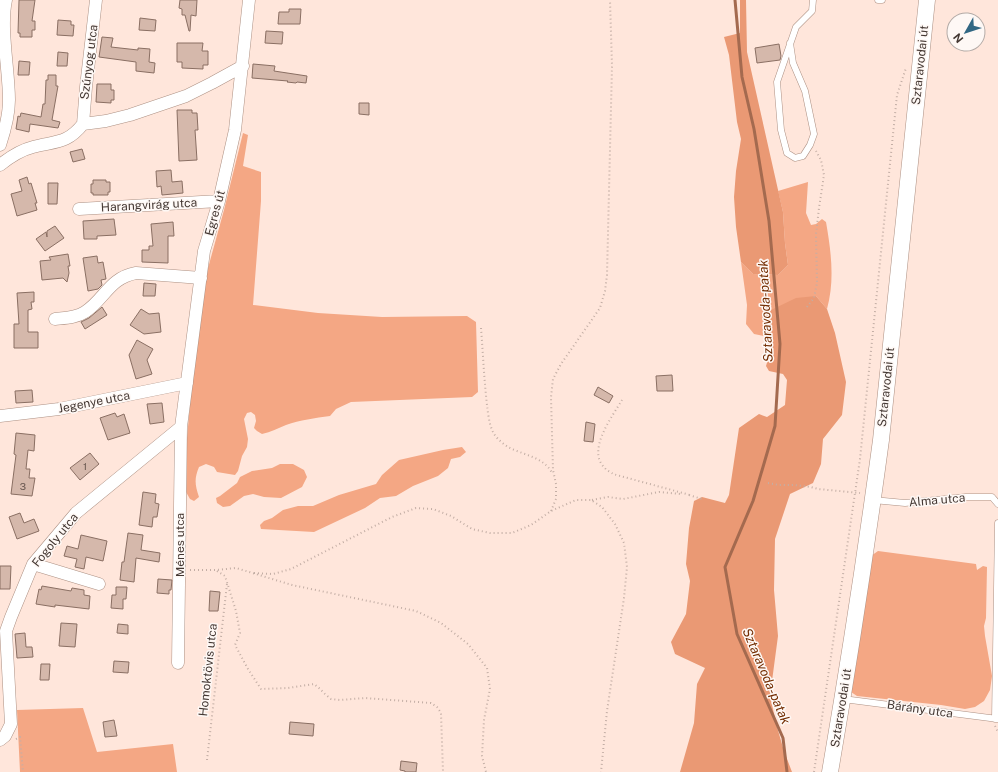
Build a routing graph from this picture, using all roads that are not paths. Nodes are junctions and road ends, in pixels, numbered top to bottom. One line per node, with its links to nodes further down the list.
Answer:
1 (6, 0): 8 (street)
2 (96, 0): 11 (street, Szúnyog utca)
3 (250, 0): 10 (street, Egres út)
4 (813, 0): 9 (lane)
5 (878, 0): 6 (lane)
6 (882, 0)
7 (927, 0): 21 (street, Sztaravodai út)
8 (1, 14): 12 (street)
9 (790, 43): 9 (lane)
10 (242, 66): 11 (street); 14 (street, Egres út)
11 (83, 124): 13 (street)
12 (0, 145)
13 (0, 165)
14 (219, 201): 15 (street, Harangvirág utca); 16 (street, Egres út)
15 (79, 208)
16 (201, 278): 17 (street); 18 (street, Egres út)
17 (55, 319)
18 (187, 383): 19 (street, Jegenye utca); 20 (street, Egres út)
19 (0, 416)
20 (181, 427): 24 (street, Fogoly utca); 26 (street, Ménes utca)
21 (873, 497): 22 (lane, Alma utca); 28 (street, Sztaravodai út)
22 (998, 504)
23 (998, 523): 29 (lane)
24 (33, 564): 25 (street); 27 (street, Fogoly utca)
25 (99, 584)
26 (178, 663)
27 (4, 666): 30 (street, Fogoly utca)
28 (843, 699): 29 (lane, Bárány utca); 31 (street, Sztaravodai út)
29 (997, 719)
30 (0, 740)
31 (830, 772)

